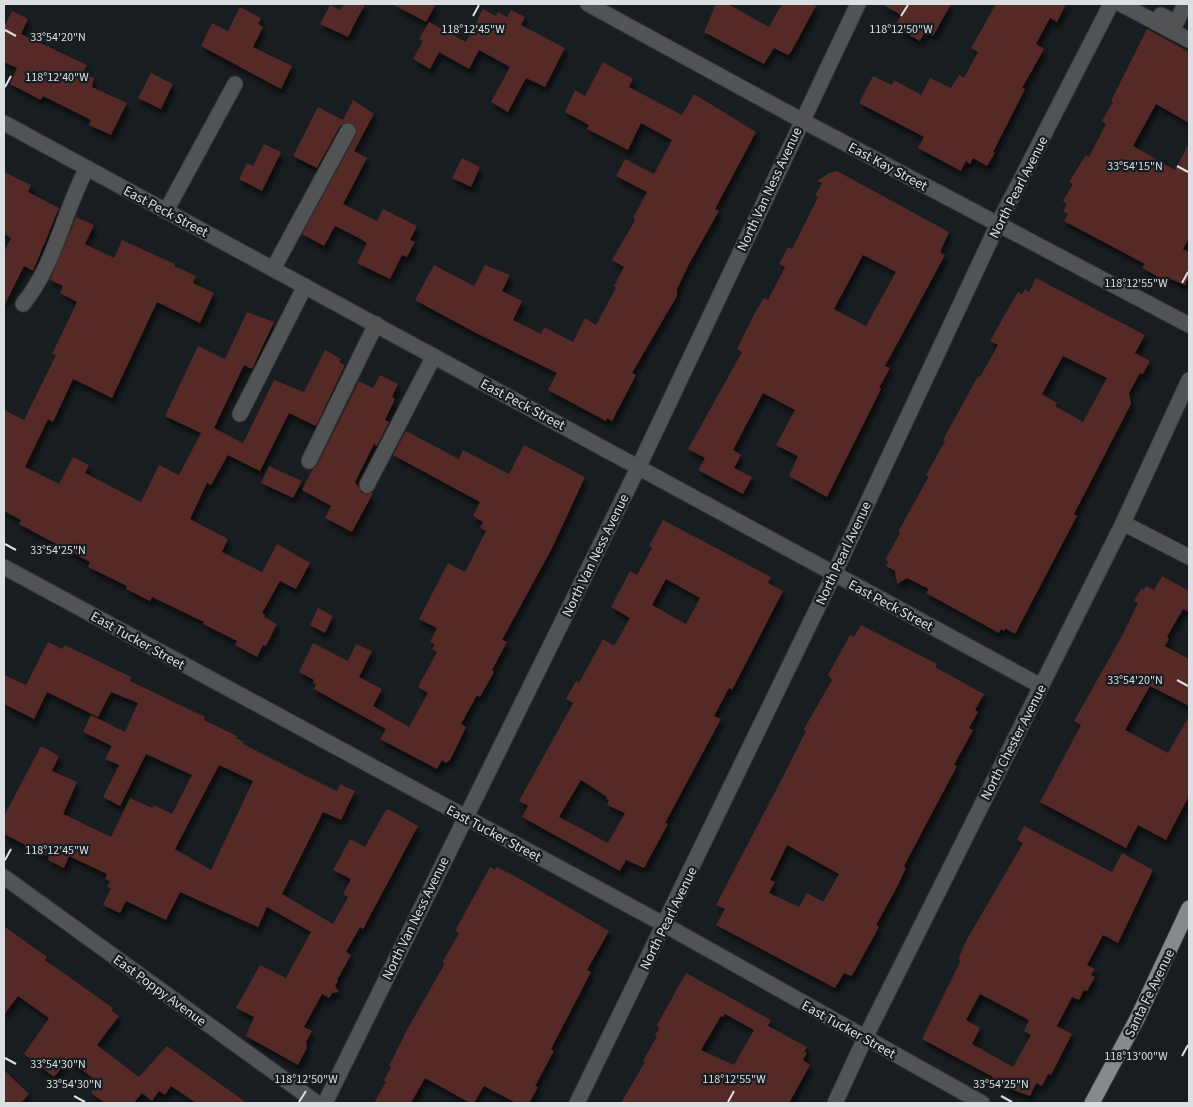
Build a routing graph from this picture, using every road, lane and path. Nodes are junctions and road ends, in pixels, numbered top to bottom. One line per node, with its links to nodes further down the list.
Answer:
1 (588, 4): 9 (street, East Kay Street)
2 (858, 4): 9 (street, North Van Ness Avenue)
3 (1111, 4): 14 (street, North Pearl Avenue)
4 (1122, 4): 7 (street)
5 (1140, 4): 6 (street)
6 (1186, 4)
7 (1189, 40)
8 (235, 84): 13 (street)
9 (801, 120): 14 (street, East Kay Street); 24 (street, North Van Ness Avenue)
10 (4, 123): 12 (street, East Peck Street)
11 (348, 131): 15 (street)
12 (87, 168): 13 (street, East Peck Street); 17 (street)
13 (166, 211): 15 (street, East Peck Street)
14 (998, 224): 19 (street, East Kay Street); 29 (street, North Pearl Avenue)
15 (273, 269): 16 (street, East Peck Street)
16 (305, 286): 18 (street, East Peck Street); 22 (street)
17 (23, 304)
18 (376, 324): 20 (street, East Peck Street); 23 (street)
19 (1189, 325)
20 (434, 356): 24 (street, East Peck Street); 25 (street)
21 (1189, 380): 26 (street, North Chester Avenue)
22 (240, 414)
23 (309, 461)
24 (639, 466): 29 (street, East Peck Street); 31 (street, North Van Ness Avenue)
25 (367, 485)
26 (1124, 523): 27 (street); 30 (street, North Chester Avenue)
27 (1189, 557)
28 (4, 567): 31 (street, East Tucker Street)
29 (834, 574): 30 (street, East Peck Street); 34 (street, North Pearl Avenue)
30 (1041, 686): 35 (street, North Chester Avenue)
31 (464, 818): 34 (street, East Tucker Street); 37 (street, North Van Ness Avenue)
32 (4, 876): 36 (street, East Poppy Avenue)
33 (1189, 908): 41 (main road, Santa Fe Avenue)
34 (665, 925): 35 (street, East Tucker Street); 38 (street, North Pearl Avenue)
35 (865, 1038): 39 (street, North Chester Avenue); 40 (street, East Tucker Street)
36 (317, 1103)
37 (325, 1103)
38 (577, 1103)
39 (835, 1103)
40 (982, 1103)
41 (1092, 1103)

